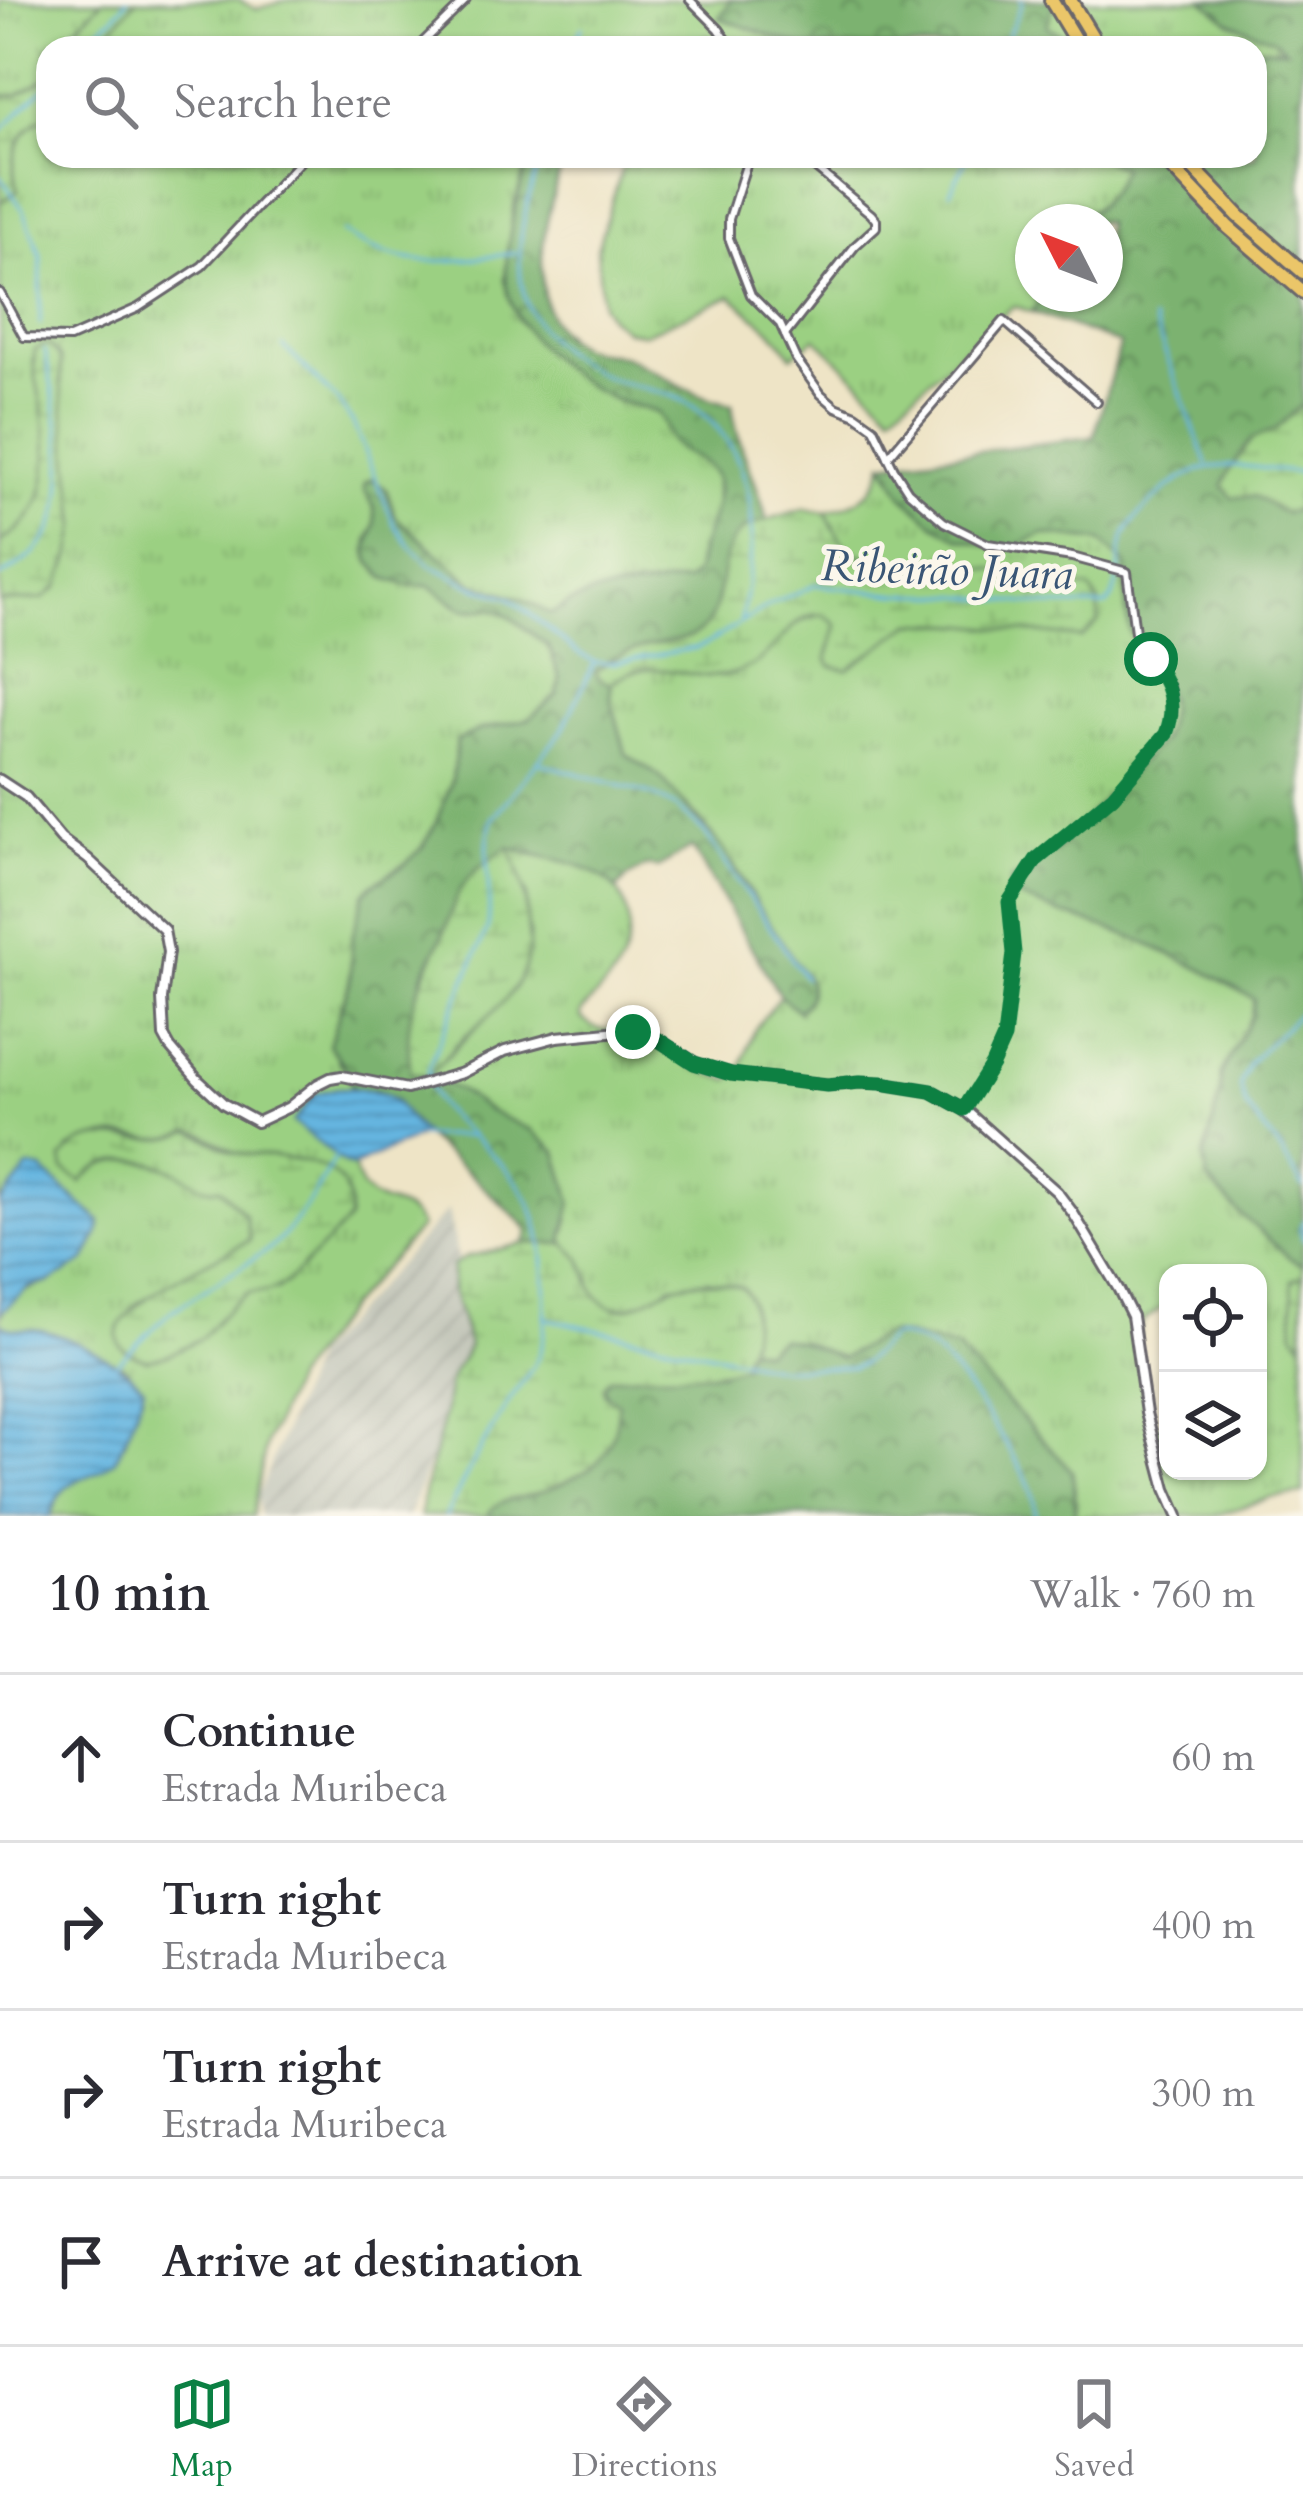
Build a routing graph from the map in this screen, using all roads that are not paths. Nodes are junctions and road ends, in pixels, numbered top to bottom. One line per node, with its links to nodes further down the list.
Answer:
1 (466, 0): 5 (street)
2 (690, 0): 6 (street)
3 (1052, 0): 7 (highway)
4 (1070, 0): 8 (highway)
5 (429, 36)
6 (724, 36)
7 (1073, 36)
8 (1092, 36)
9 (294, 168): 16 (street)
10 (745, 168): 17 (street)
11 (815, 168): 17 (street)
12 (1172, 168): 15 (highway)
13 (1193, 168): 14 (highway)
14 (1303, 272)
15 (1303, 292)
16 (0, 293)
17 (784, 335): 19 (street)
18 (1096, 402): 19 (street)
19 (888, 457): 21 (street)
20 (0, 780): 21 (street)
21 (964, 1109): 22 (street)
22 (1178, 1516)

